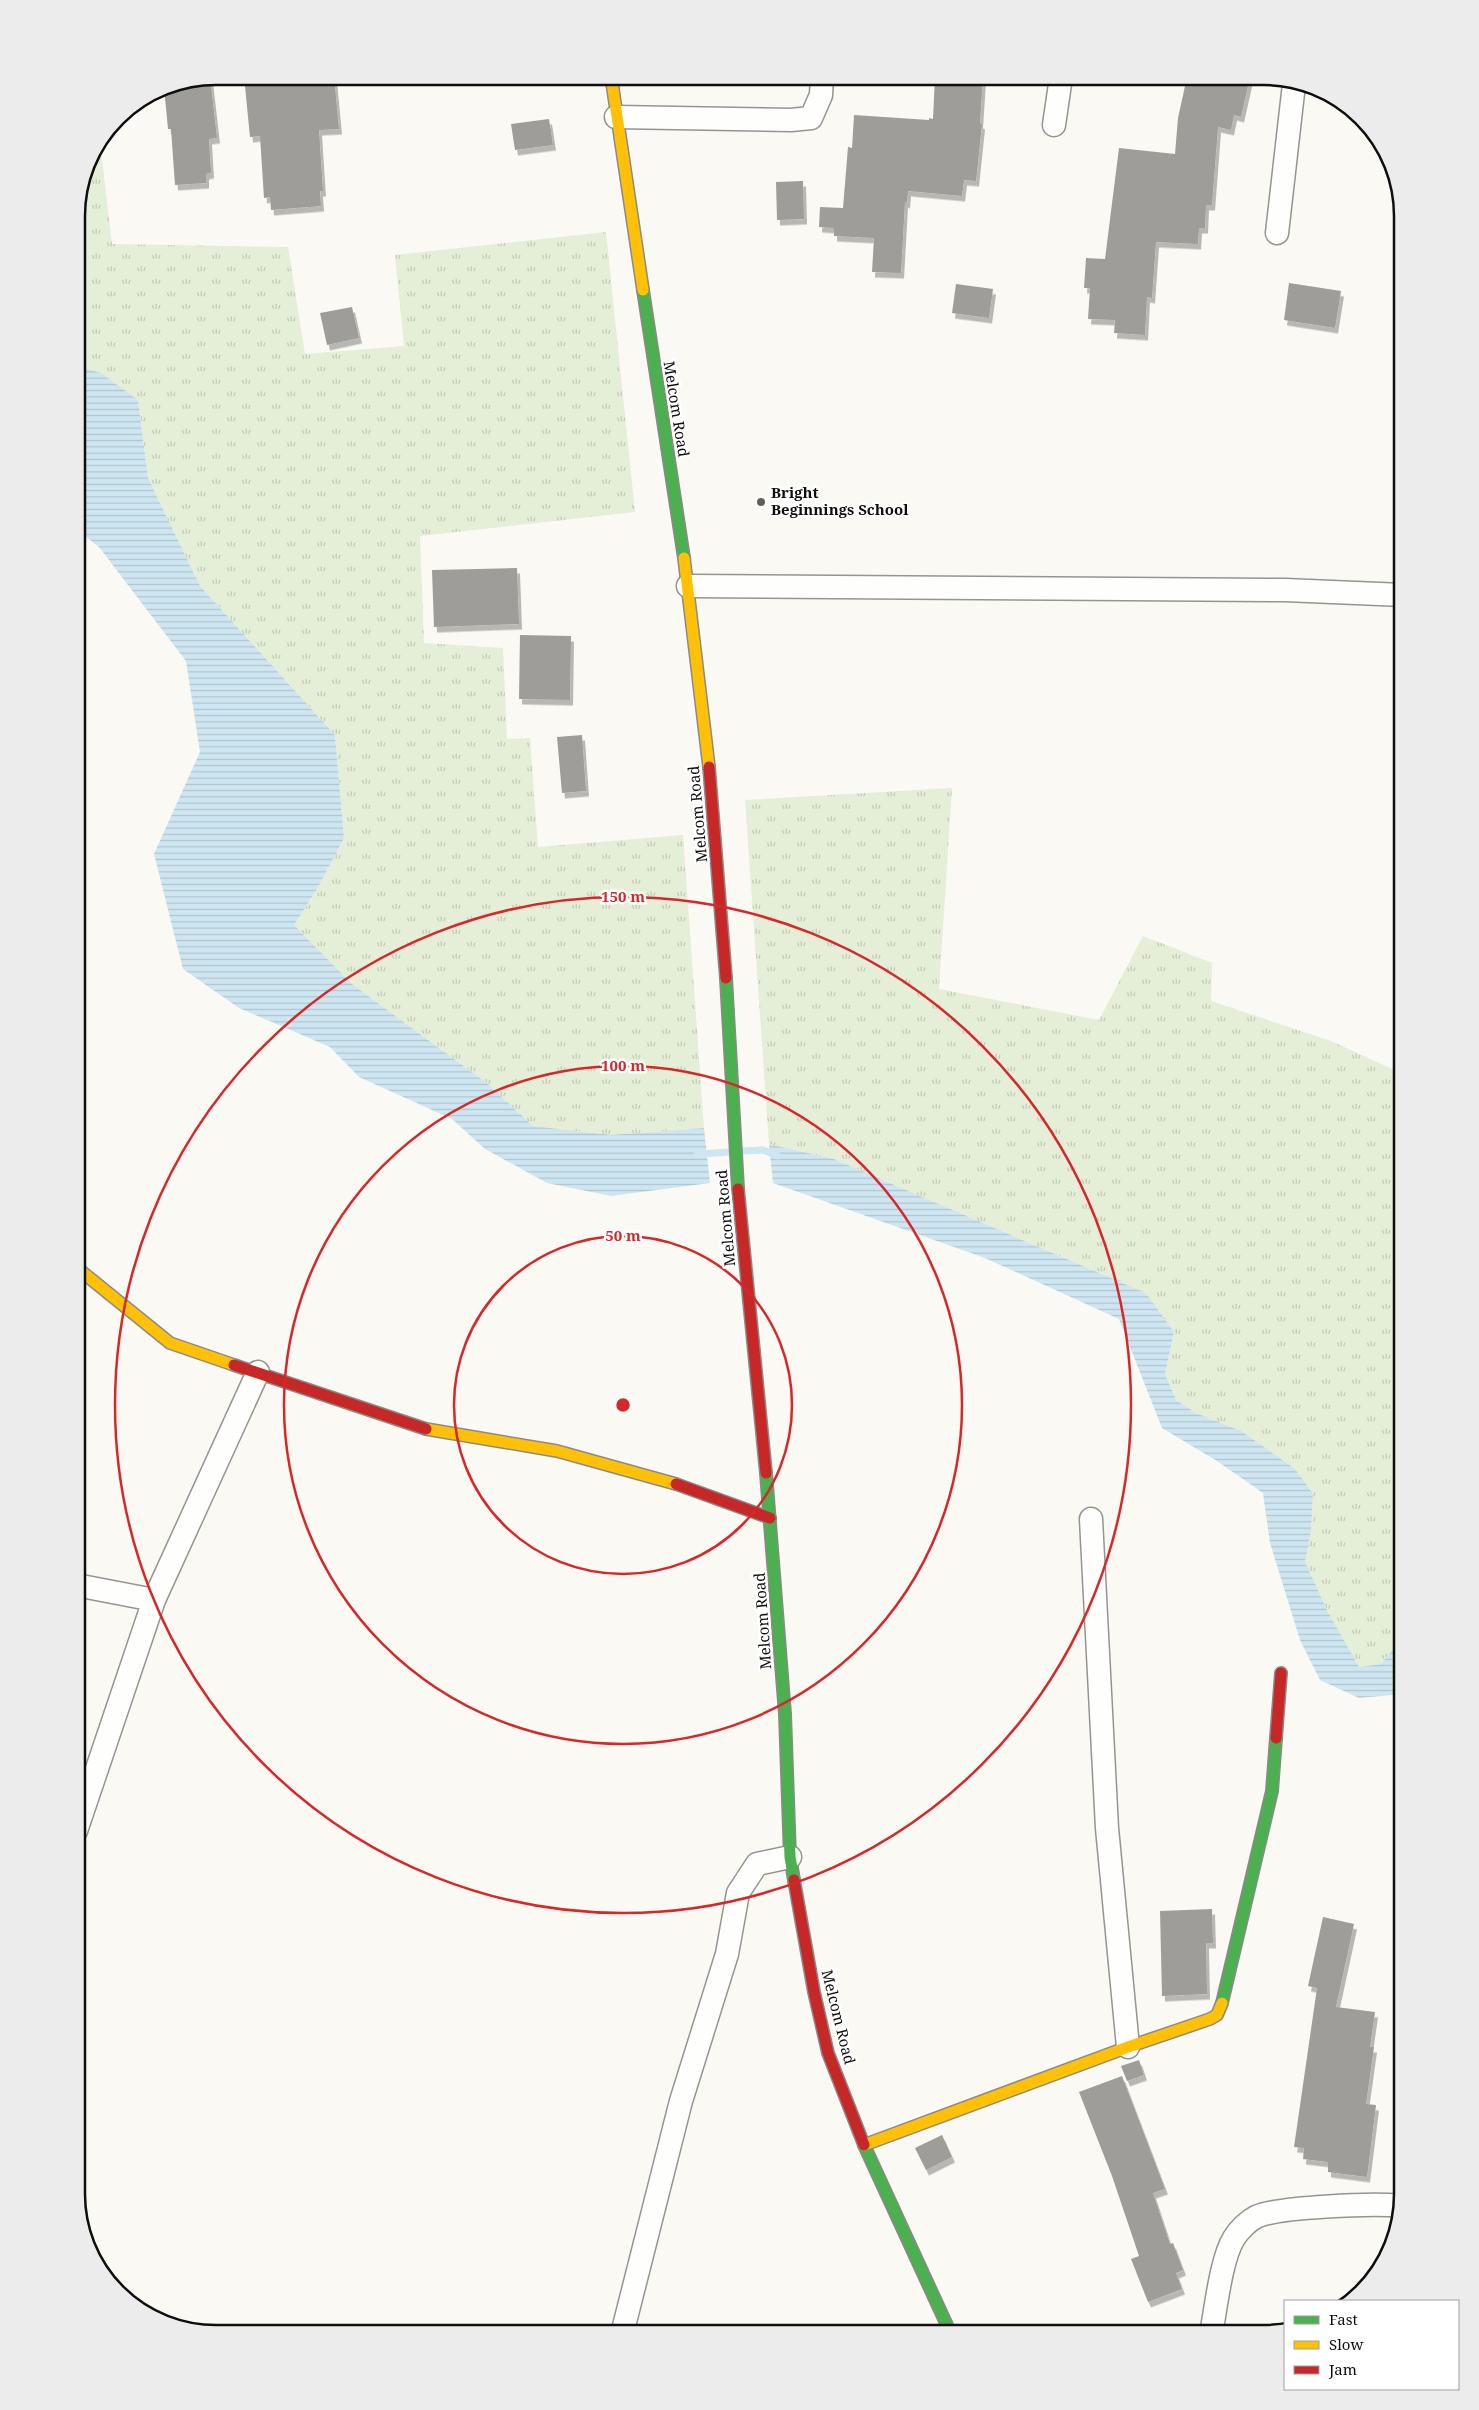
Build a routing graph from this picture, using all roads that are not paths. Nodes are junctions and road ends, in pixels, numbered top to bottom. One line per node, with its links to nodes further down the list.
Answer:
1 (612, 85): 5 (main road, Melcom Road)
2 (822, 85): 5 (street)
3 (1060, 85): 6 (street)
4 (1293, 89): 7 (street)
5 (616, 117): 8 (main road, Melcom Road)
6 (1054, 125)
7 (1277, 233)
8 (688, 586): 9 (street); 12 (main road, Melcom Road)
9 (1394, 595)
10 (85, 1274): 11 (main road)
11 (258, 1372): 12 (main road); 15 (street)
12 (770, 1518): 18 (main road, Melcom Road)
13 (1091, 1519): 19 (street)
14 (85, 1587): 15 (street)
15 (154, 1600): 17 (street)
16 (1281, 1673): 19 (main road)
17 (85, 1804)
18 (790, 1857): 20 (main road, Melcom Road); 22 (street)
19 (1128, 2047): 20 (main road)
20 (864, 2145): 23 (main road, Melcom Road)
21 (1393, 2206): 24 (street)
22 (624, 2325)
23 (947, 2325)
24 (1213, 2325)

